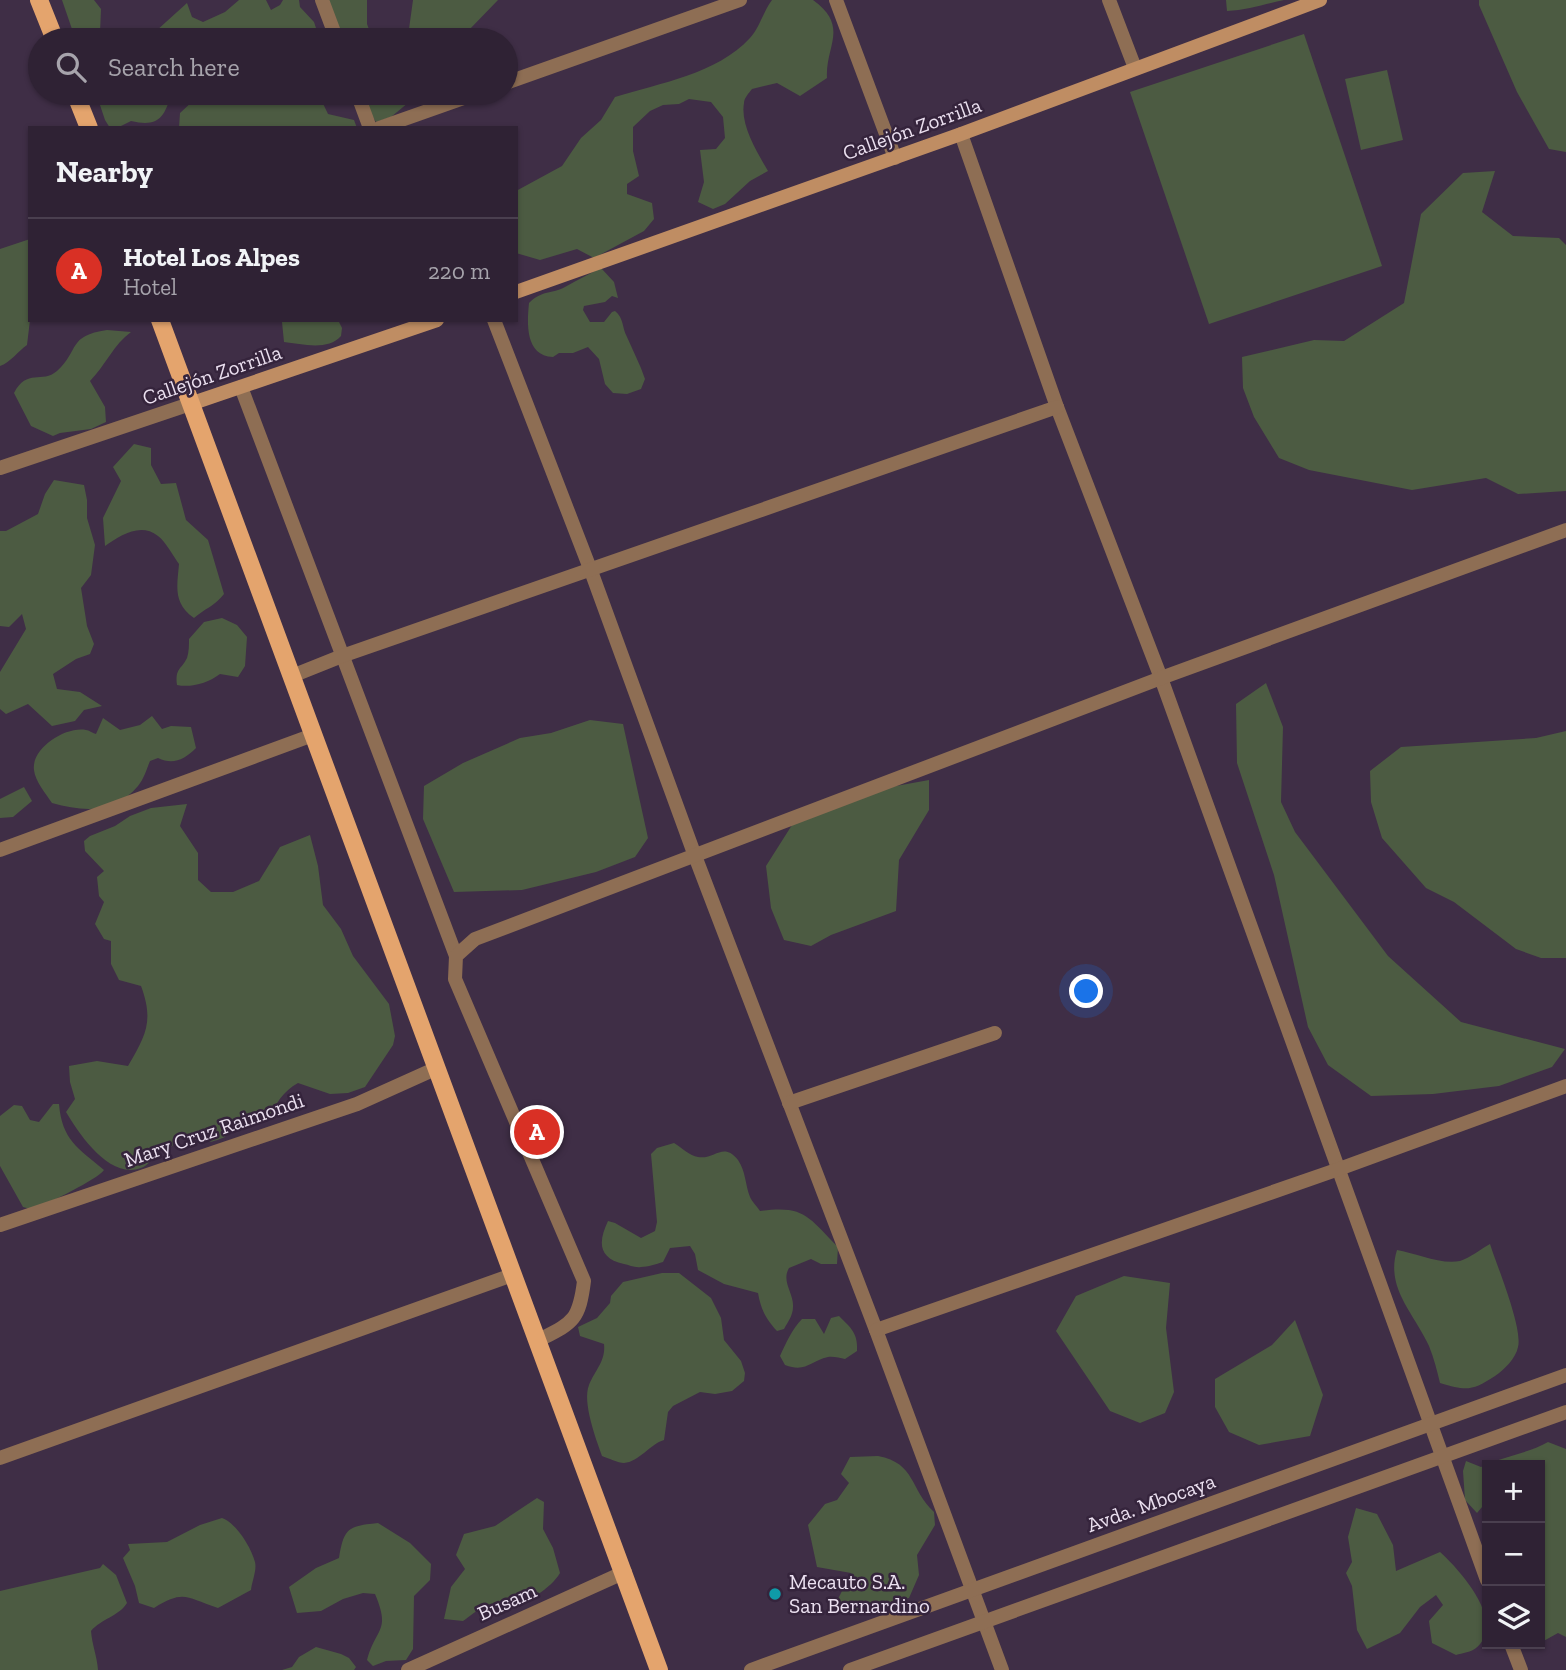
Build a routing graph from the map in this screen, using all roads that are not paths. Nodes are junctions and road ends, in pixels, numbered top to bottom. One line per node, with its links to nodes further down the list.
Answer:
1 (39, 0): 7 (main road)
2 (322, 0): 8 (street)
3 (740, 0): 10 (street)
4 (836, 0): 18 (street)
5 (1109, 0): 9 (street)
6 (1320, 0): 9 (street, Callejón Zorrilla)
7 (50, 28)
8 (332, 28)
9 (1135, 68): 17 (street, Callejón Zorrilla)
10 (518, 79)
11 (80, 105): 14 (main road)
12 (361, 105): 15 (street)
13 (444, 105): 16 (street)
14 (88, 126)
15 (369, 126)
16 (385, 126)
17 (961, 134): 18 (street, Callejón Zorrilla); 25 (street)
18 (895, 158): 19 (street, Callejón Zorrilla)
19 (518, 291)
20 (161, 322): 24 (main road)
21 (431, 322): 23 (street, Callejón Zorrilla)
22 (495, 322): 28 (street)
23 (241, 387): 24 (street, Callejón Zorrilla); 29 (street)
24 (190, 404): 26 (street, Callejón Zorrilla); 30 (main road)
25 (1057, 407): 28 (street); 31 (street)
26 (0, 468)
27 (1566, 530): 31 (street)
28 (591, 571): 29 (street); 34 (street)
29 (342, 656): 30 (street); 35 (street)
30 (292, 676): 32 (main road)
31 (1161, 678): 34 (street); 40 (street)
32 (313, 735): 33 (street); 37 (main road)
33 (0, 850)
34 (695, 856): 35 (street); 39 (street)
35 (456, 956): 44 (street)
36 (995, 1033): 39 (street)
37 (437, 1068): 41 (street, Mary Cruz Raimondi); 42 (main road)
38 (1566, 1086): 40 (street)
39 (789, 1103): 43 (street)
40 (1339, 1169): 43 (street); 47 (street)
41 (1, 1222)
42 (512, 1275): 44 (main road); 48 (street)
43 (876, 1330): 52 (street)
44 (537, 1341): 51 (main road)
45 (1566, 1375): 47 (street, Avda. Mbocaya)
46 (1566, 1412): 49 (street)
47 (1431, 1425): 49 (street); 52 (street, Avda. Mbocaya)
48 (0, 1458)
49 (1442, 1458): 50 (street); 53 (street)
50 (1482, 1566)
51 (625, 1572): 55 (street, Busam); 56 (main road)
52 (972, 1590): 53 (street); 57 (street, Avda. Mbocaya)
53 (984, 1621): 58 (street); 59 (street)
54 (1513, 1649): 60 (street)
55 (408, 1670)
56 (659, 1670)
57 (751, 1670)
58 (850, 1670)
59 (1002, 1670)
60 (1521, 1670)

